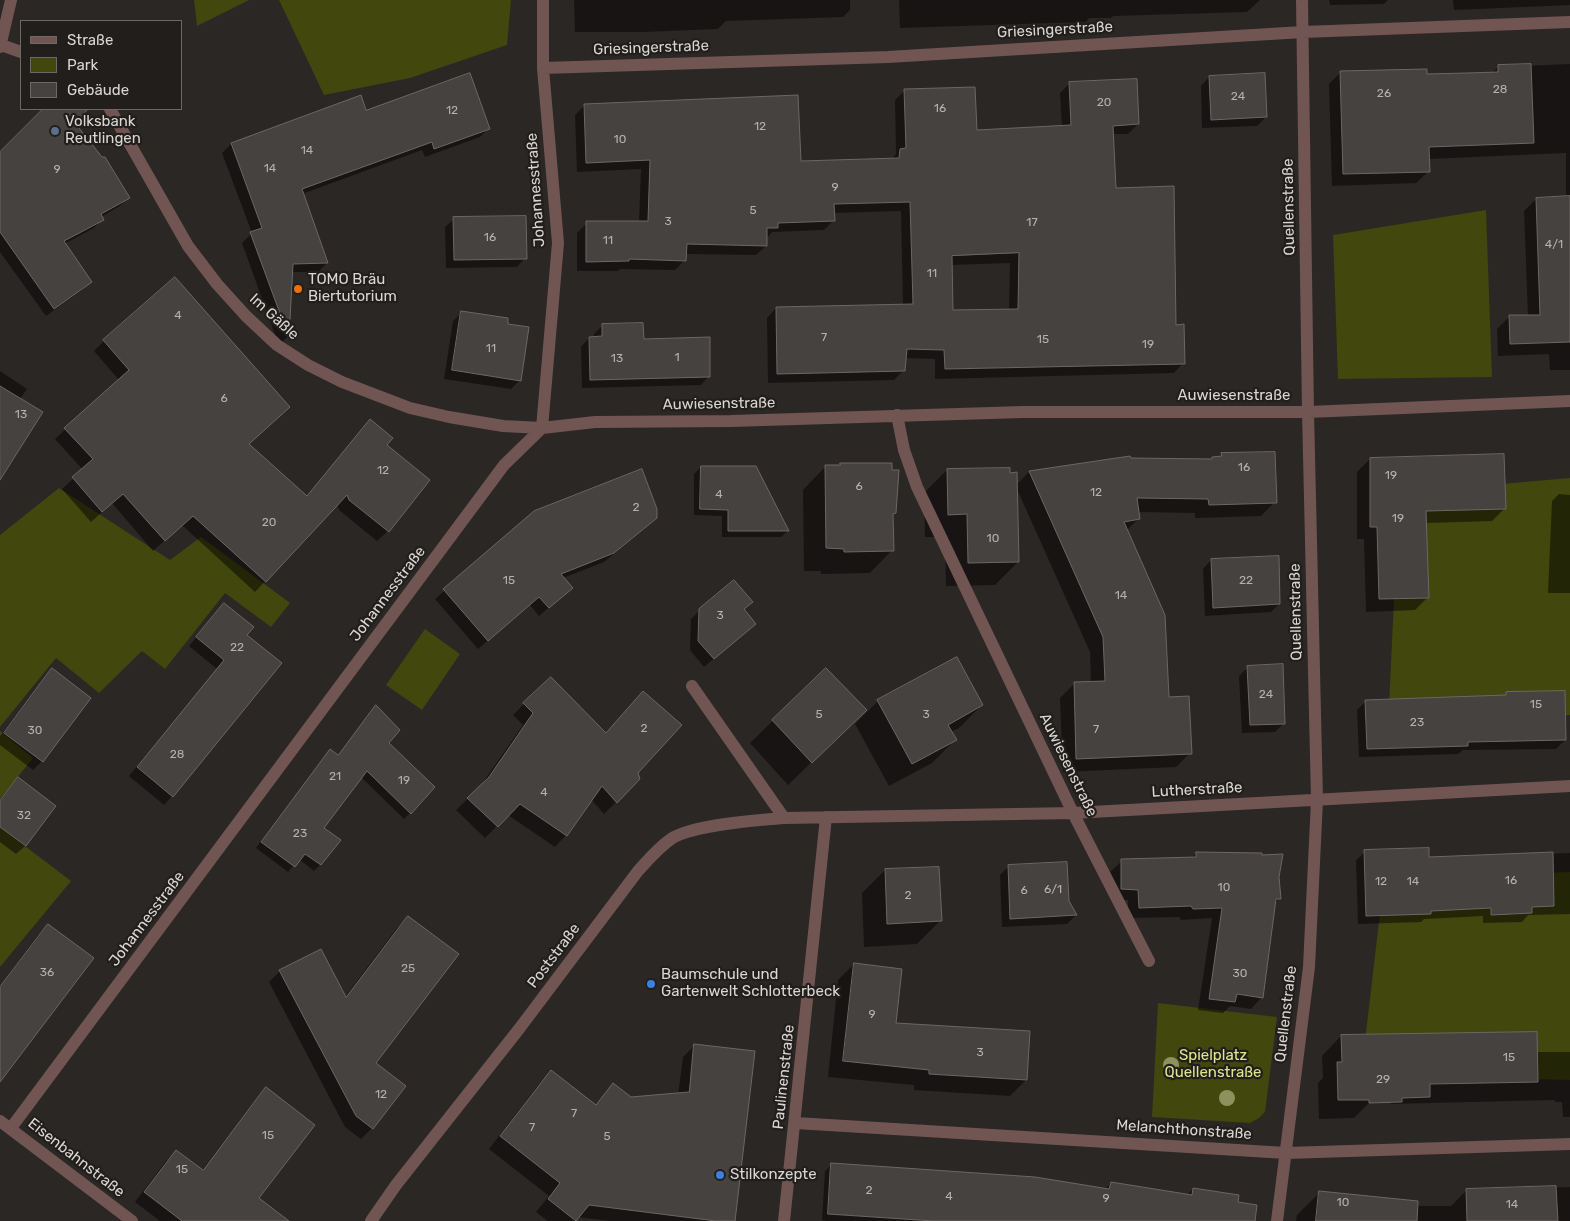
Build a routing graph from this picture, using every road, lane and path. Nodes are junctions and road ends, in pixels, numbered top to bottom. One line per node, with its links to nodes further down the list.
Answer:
1 (11, 0): 6 (street)
2 (543, 0): 8 (street, Johannesstraße)
3 (1302, 0): 5 (street, Quellenstraße)
4 (1570, 22): 5 (street, Griesingerstraße)
5 (1303, 32): 8 (street, Griesingerstraße); 11 (street, Quellenstraße)
6 (0, 46): 7 (street)
7 (20, 52)
8 (542, 68): 13 (street, Johannesstraße)
9 (111, 110): 13 (street, Im Gäßle)
10 (1570, 401): 11 (street, Auwiesenstraße)
11 (1308, 412): 12 (street, Auwiesenstraße); 16 (street, Quellenstraße)
12 (897, 415): 13 (street, Auwiesenstraße); 17 (street, Auwiesenstraße)
13 (542, 428): 23 (street, Johannesstraße)
14 (692, 686): 19 (street)
15 (1570, 786): 16 (street, Lutherstraße)
16 (1317, 800): 17 (street, Lutherstraße); 25 (street, Quellenstraße)
17 (1073, 813): 18 (street, Lutherstraße); 20 (street, Auwiesenstraße)
18 (826, 817): 19 (street, Poststraße); 22 (street, Paulinenstraße)
19 (784, 818): 27 (street, Poststraße)
20 (1149, 961)
21 (0, 1121): 23 (street, Eisenbahnstraße)
22 (796, 1123): 25 (street, Melanchthonstraße); 28 (street, Paulinenstraße)
23 (11, 1128): 26 (street, Eisenbahnstraße)
24 (1570, 1144): 25 (street, Melanchthonstraße)
25 (1286, 1153): 29 (street, Quellenstraße)
26 (132, 1221)
27 (371, 1221)
28 (784, 1221)
29 (1277, 1221)

